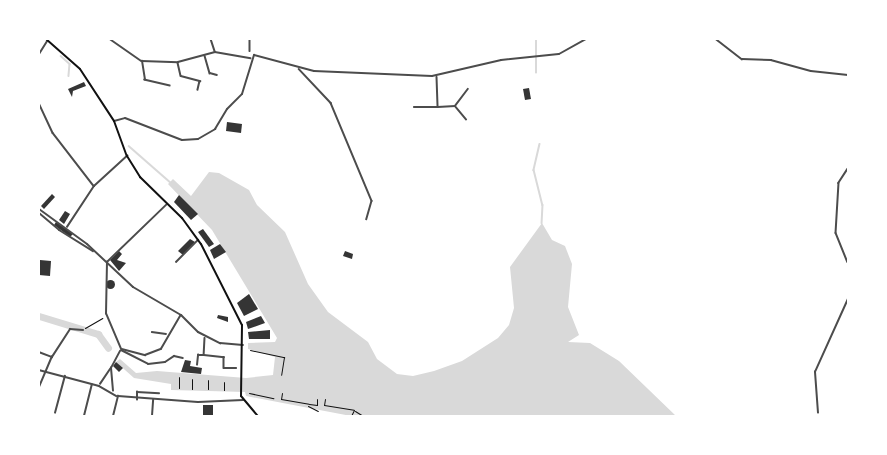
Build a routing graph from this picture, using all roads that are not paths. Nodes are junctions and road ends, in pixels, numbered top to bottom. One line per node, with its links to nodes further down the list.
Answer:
1 (110, 39): 12 (street)
2 (211, 39): 8 (street)
3 (250, 39): 7 (street)
4 (586, 39): 17 (street)
5 (716, 39): 16 (street)
6 (47, 40): 9 (street); 26 (main road)
7 (250, 51)
8 (215, 52): 10 (street); 11 (street)
9 (39, 54)
10 (205, 56): 13 (street); 15 (street)
11 (250, 58): 14 (street); 26 (street)
12 (142, 61): 13 (street); 18 (street)
13 (178, 62): 20 (street)
14 (299, 69): 17 (street); 32 (street)
15 (217, 75)
16 (848, 75)
17 (437, 76): 24 (street)
18 (170, 86)
19 (468, 89): 22 (street)
20 (198, 90)
21 (39, 102): 29 (street)
22 (455, 106): 24 (street); 25 (street)
23 (414, 107): 24 (street)
24 (438, 107)
25 (465, 119)
26 (114, 121): 27 (main road)
27 (127, 156): 29 (street); 30 (main road)
28 (848, 169): 38 (street)
29 (94, 186): 33 (street)
30 (166, 204): 34 (main road); 36 (street)
31 (39, 213): 33 (street); 35 (street)
32 (367, 219)
33 (67, 228): 35 (street)
34 (199, 240): 37 (street); 45 (main road)
35 (95, 252): 36 (street)
36 (107, 262): 40 (street); 46 (street)
37 (176, 262)
38 (848, 262)
39 (848, 299): 67 (street)
40 (181, 315): 43 (street); 44 (street)
41 (84, 329): 49 (street)
42 (152, 332): 43 (street)
43 (167, 334): 46 (street)
44 (205, 337): 45 (street); 48 (street)
45 (243, 345): 65 (main road)
46 (121, 350): 50 (street); 52 (street)
47 (39, 352): 49 (street)
48 (204, 355): 51 (street); 53 (street)
49 (52, 357): 55 (street)
50 (183, 358)
51 (197, 365)
52 (111, 368): 58 (street); 60 (street)
53 (236, 368)
54 (39, 370): 55 (street)
55 (47, 372): 56 (street); 59 (street)
56 (65, 375): 57 (street); 66 (street)
57 (92, 384): 58 (street); 68 (street)
58 (99, 386): 60 (street)
59 (39, 387)
60 (112, 392): 62 (street)
61 (159, 393): 64 (street)
62 (117, 396): 64 (street); 69 (street)
63 (153, 399): 64 (street); 65 (street); 70 (street)
64 (137, 400)
65 (243, 400): 71 (main road)
66 (55, 413)
67 (818, 413)
68 (84, 416)
69 (113, 416)
70 (152, 416)
71 (258, 416)

